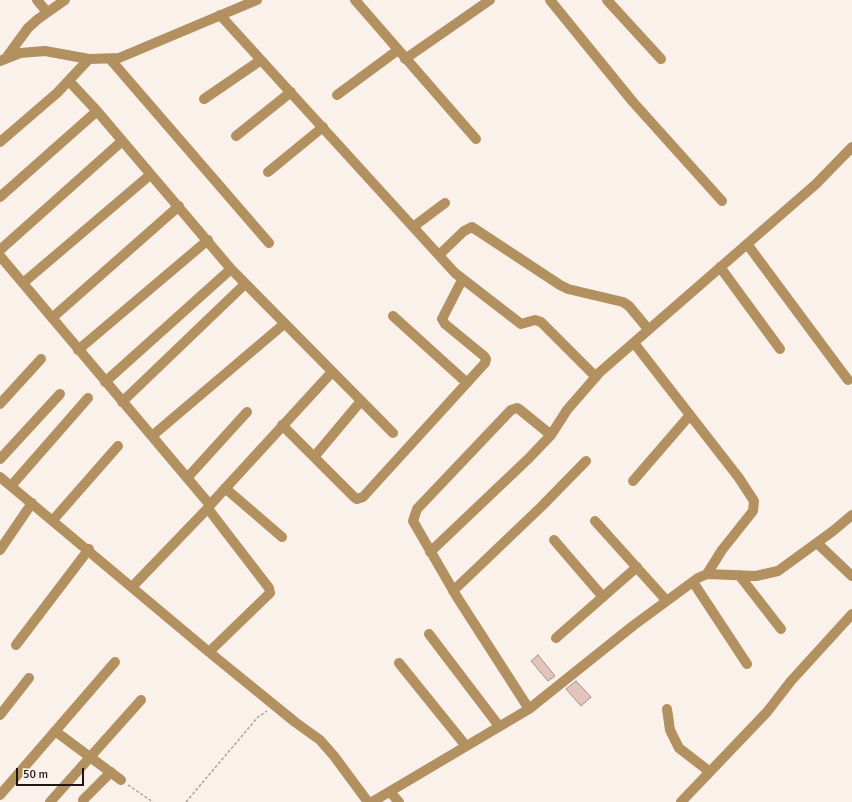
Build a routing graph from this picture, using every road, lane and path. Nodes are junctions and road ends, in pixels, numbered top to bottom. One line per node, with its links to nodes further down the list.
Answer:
1 (37, 0): 8 (street)
2 (65, 0): 8 (street)
3 (257, 0): 9 (street)
4 (355, 0): 10 (street)
5 (490, 0): 14 (street)
6 (550, 0): 31 (street)
7 (607, 0): 15 (street)
8 (47, 12): 12 (street)
9 (220, 15): 13 (street); 16 (street)
10 (398, 50): 14 (street); 19 (street)
11 (89, 58): 12 (street); 13 (street); 17 (street)
12 (3, 59)
13 (110, 59): 36 (street)
14 (405, 59): 24 (street)
15 (660, 59)
16 (261, 60): 18 (street); 20 (street)
17 (69, 81): 21 (street); 25 (street)
18 (291, 92): 22 (street); 23 (street)
19 (337, 95)
20 (204, 99)
21 (97, 111): 26 (street); 30 (street)
22 (323, 127): 28 (street); 34 (street)
23 (236, 136)
24 (476, 138)
25 (0, 142)
26 (122, 142): 29 (street); 38 (street)
27 (852, 147): 37 (street)
28 (268, 172)
29 (150, 175): 33 (street); 44 (street)
30 (0, 197)
31 (722, 201)
32 (445, 202): 34 (street)
33 (179, 206): 35 (street); 47 (street)
34 (413, 227): 39 (street)
35 (208, 240): 42 (street); 52 (street)
36 (269, 243)
37 (747, 244): 41 (street); 56 (street)
38 (0, 250)
39 (439, 255): 43 (street); 49 (street)
40 (0, 256): 44 (street)
41 (720, 267): 49 (street); 51 (street)
42 (232, 269): 45 (street); 57 (street)
43 (462, 280): 55 (street); 58 (street)
44 (23, 284): 47 (street)
45 (245, 284): 48 (street); 62 (street)
46 (393, 316): 58 (street)
47 (52, 318): 52 (street)
48 (284, 324): 54 (street); 69 (street)
49 (648, 329): 50 (street)
50 (634, 343): 55 (street); 65 (street)
51 (780, 348)
52 (78, 350): 57 (street)
53 (42, 359): 63 (street)
54 (332, 372): 61 (street); 66 (street)
55 (596, 377): 68 (street)
56 (848, 380)
57 (106, 382): 62 (street)
58 (467, 383): 71 (street)
59 (60, 394): 72 (street)
60 (88, 398): 77 (street)
61 (361, 401): 67 (street); 71 (street)
62 (122, 402): 69 (street)
63 (0, 404)
64 (247, 412): 75 (street)
65 (690, 415): 76 (street); 91 (street)
66 (282, 425): 71 (street); 78 (street)
67 (393, 433)
68 (551, 435): 89 (street); 89 (street)
69 (152, 436): 75 (street)
70 (118, 446): 82 (street)
71 (314, 457)
72 (0, 459)
73 (586, 461): 96 (street)
74 (0, 477): 77 (street)
75 (187, 478): 80 (street)
76 (633, 481)
77 (11, 486): 79 (street)
78 (225, 488): 80 (street); 84 (street)
79 (32, 503): 82 (street); 88 (street)
80 (209, 506): 95 (street); 104 (street)
81 (852, 515): 86 (street)
82 (53, 520): 87 (street)
83 (595, 521): 90 (street)
84 (282, 537)
85 (554, 540): 97 (street)
86 (817, 543): 92 (street); 93 (street)
87 (88, 549): 95 (street); 103 (street)
88 (0, 550)
89 (430, 552): 96 (street)
90 (636, 567): 97 (street); 98 (street)
91 (707, 574): 92 (street); 94 (street)
92 (739, 575): 100 (street)
93 (852, 576)
94 (693, 582): 98 (street); 107 (street)
95 (132, 587): 104 (street)
96 (454, 591): 111 (street)
97 (603, 596): 102 (street)
98 (666, 600): 111 (street)
99 (852, 614): 119 (street)
100 (781, 629)
101 (429, 634): 114 (street)
102 (556, 638)
103 (16, 645)
104 (209, 652): 110 (street)
105 (115, 662): 115 (street)
106 (400, 663): 116 (street)
107 (747, 664)
108 (29, 678): 113 (street)
109 (141, 700): 117 (street)
110 (280, 709): 126 (path); 127 (street)
111 (529, 709): 114 (street)
112 (667, 710): 119 (street)
113 (0, 715)
114 (499, 726): 116 (street)
115 (55, 731): 117 (street); 122 (street)
116 (466, 746): 121 (street)
117 (90, 757): 118 (street); 124 (street)
118 (111, 772): 120 (street); 123 (street)
119 (710, 772): 130 (street)
120 (122, 780): 125 (path)
121 (390, 792): 128 (street); 129 (street)
122 (0, 795)
123 (83, 800)
124 (50, 802)
125 (153, 802)
126 (186, 802)
127 (368, 802)
128 (372, 802)
129 (399, 802)
130 (681, 802)

